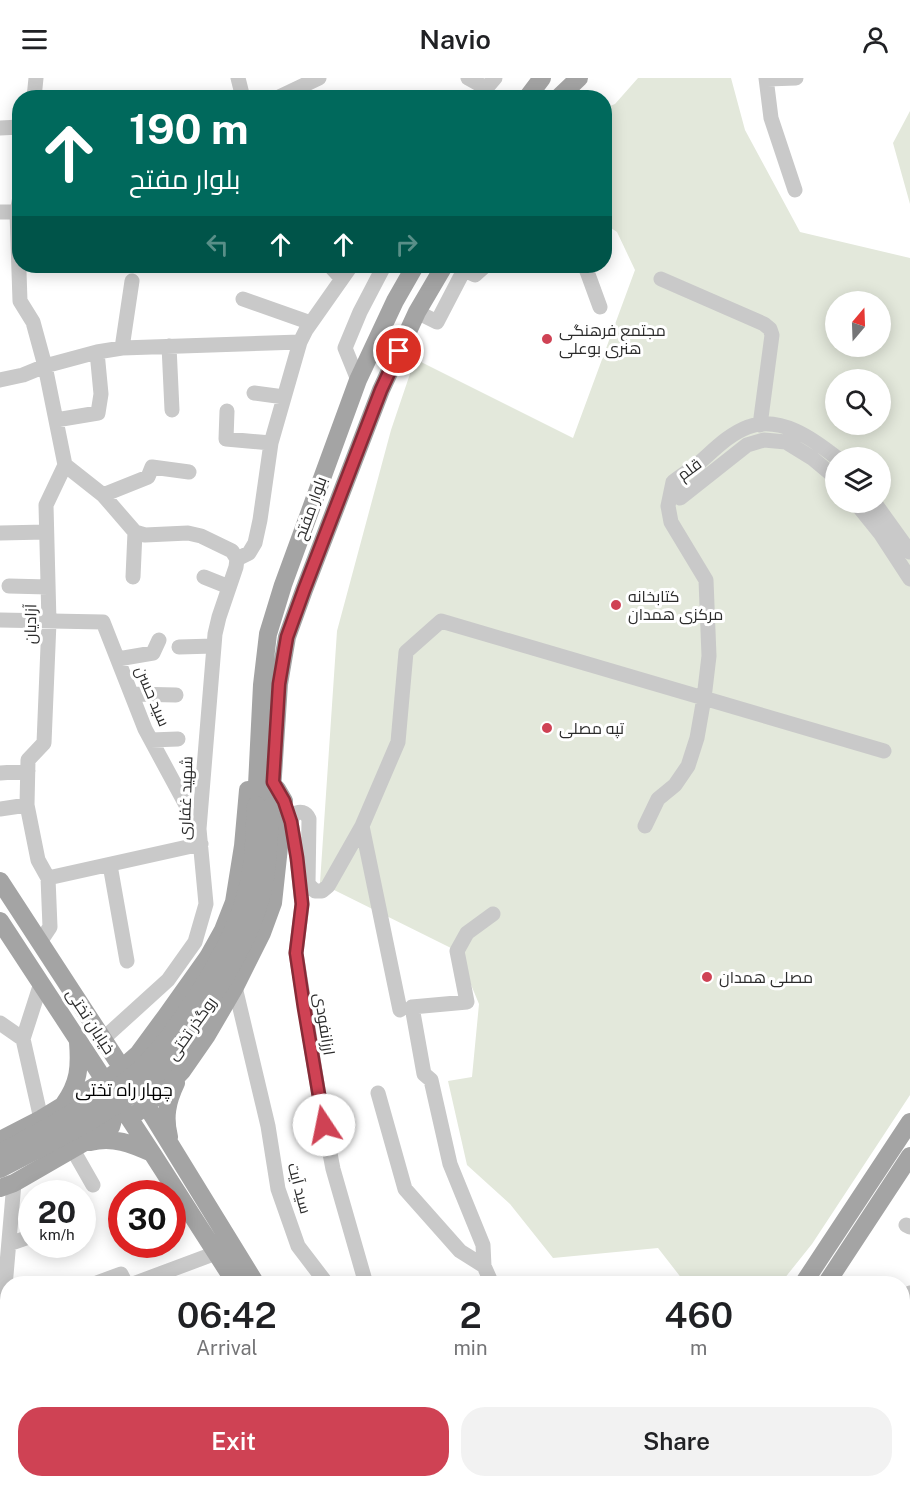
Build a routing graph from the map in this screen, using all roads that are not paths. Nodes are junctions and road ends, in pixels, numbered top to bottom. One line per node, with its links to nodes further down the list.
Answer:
1 (319, 78): 6 (street)
2 (468, 78): 7 (street)
3 (579, 78): 8 (main road)
4 (796, 78): 5 (street)
5 (767, 79): 9 (street)
6 (294, 90)
7 (485, 90)
8 (566, 90)
9 (795, 190)
10 (19, 273): 29 (street)
11 (336, 273): 18 (street)
12 (346, 273): 18 (street)
13 (380, 273): 31 (street)
14 (411, 273): 31 (main road, بلوار مفتح)
15 (440, 273): 23 (main road, بلوار مفتح)
16 (458, 273): 23 (street)
17 (588, 273): 22 (street)
18 (342, 279): 24 (street)
19 (661, 279): 37 (street)
20 (132, 281): 27 (street)
21 (243, 299): 24 (street)
22 (600, 307)
23 (417, 312): 73 (main road, بلوار مفتح)
24 (310, 323): 25 (street)
25 (300, 342): 26 (street); 33 (street)
26 (169, 346): 27 (street); 34 (street)
27 (122, 348): 28 (street)
28 (97, 352): 29 (street); 36 (street)
29 (45, 366): 30 (street); 36 (street)
30 (0, 380)
31 (358, 380): 70 (main road, بلوار مفتح)
32 (254, 393): 33 (street)
33 (284, 397): 38 (street)
34 (172, 410)
35 (227, 411): 38 (street)
36 (56, 420): 40 (street)
37 (760, 425): 39 (street); 43 (street, قلم)
38 (271, 443): 51 (street)
39 (825, 448)
40 (65, 465): 44 (street); 47 (street, آزادیان)
41 (825, 469): 43 (street, قلم)
42 (189, 472): 44 (street)
43 (673, 482): 66 (street)
44 (103, 495): 48 (street)
45 (864, 513): 54 (street)
46 (882, 513): 50 (street)
47 (46, 531): 49 (street); 56 (street, آزادیان)
48 (135, 532): 51 (street); 53 (street)
49 (0, 533)
50 (910, 552)
51 (237, 559): 57 (street, شهید غفاری)
52 (204, 577): 57 (street)
53 (133, 578)
54 (910, 579)
55 (9, 586): 56 (street)
56 (48, 587): 59 (street, آزادیان)
57 (229, 587): 61 (street, شهید غفاری)
58 (0, 620): 59 (street)
59 (49, 622): 63 (street, سید حسن); 71 (street, آزادیان)
60 (159, 640): 63 (street)
61 (214, 646): 62 (street); 79 (street, شهید غفاری)
62 (180, 647)
63 (118, 659): 64 (street, سید حسن)
64 (132, 694): 65 (street); 68 (street, سید حسن)
65 (176, 695)
66 (704, 698): 69 (street); 77 (street); 78 (street)
67 (178, 739): 68 (street)
68 (151, 740): 79 (street, سید حسن)
69 (885, 751)
70 (258, 766): 73 (main road, بلوار مفتح); 90 (main road)
71 (28, 771): 72 (street); 74 (street, آزادیان)
72 (0, 772)
73 (270, 804): 76 (street, ارزانفودی); 88 (main road); 110 (main road, روگذر تختی, bridge); 113 (main road, روگذر تختی, bridge)
74 (27, 805): 75 (street); 81 (street, آزادیان)
75 (0, 809)
76 (291, 822): 77 (street); 125 (street, ارزانفودی)
77 (362, 826): 89 (street)
78 (645, 826)
79 (200, 837): 80 (street); 94 (street, شهید غفاری)
80 (110, 865): 81 (street); 86 (street)
81 (48, 878): 85 (street)
82 (0, 881): 85 (main road, خیابان تختی)
83 (493, 914): 89 (street)
84 (0, 921): 87 (main road, خیابان تختی)
85 (40, 942): 94 (main road, خیابان تختی)
86 (127, 961)
87 (41, 983): 92 (street); 93 (main road, خیابان تختی)
88 (235, 987): 97 (main road); 124 (street, سید آیت)
89 (406, 1009): 119 (street)
90 (166, 1016): 94 (main road); 95 (main road)
91 (0, 1023): 92 (street)
92 (22, 1039): 105 (street)
93 (78, 1040): 98 (main road, خیابان تختی); 102 (main road)
94 (105, 1041): 96 (main road, خیابان تختی)
95 (138, 1054): 96 (main road); 99 (main road)
96 (122, 1068): 98 (main road); 103 (main road, خیابان تختی)
97 (182, 1071): 99 (main road); 108 (main road)
98 (105, 1080): 100 (main road); 104 (main road, خیابان تختی)
99 (166, 1088): 103 (main road)
100 (87, 1090): 102 (main road); 109 (main road)
101 (378, 1093): 119 (street)
102 (63, 1105): 105 (main road)
103 (146, 1106): 104 (main road); 108 (main road, خیابان تختی)
104 (129, 1118): 111 (main road, خیابان تختی)
105 (41, 1119): 107 (main road)
106 (910, 1122): 127 (main road)
107 (0, 1140)
108 (171, 1145): 123 (main road, خیابان تختی)
109 (78, 1147): 111 (main road); 114 (street); 115 (main road)
110 (0, 1153)
111 (152, 1153): 118 (main road, خیابان تختی)
112 (910, 1156): 128 (main road)
113 (0, 1169)
114 (91, 1180)
115 (7, 1186): 117 (street)
116 (18, 1241): 117 (street)
117 (9, 1244): 120 (street)
118 (216, 1253): 121 (street); 122 (main road, خیابان تختی)
119 (484, 1266): 126 (street)
120 (6, 1276)
121 (157, 1276)
122 (231, 1276)
123 (251, 1276)
124 (321, 1276)
125 (364, 1276)
126 (488, 1276)
127 (808, 1276)
128 (831, 1276)

